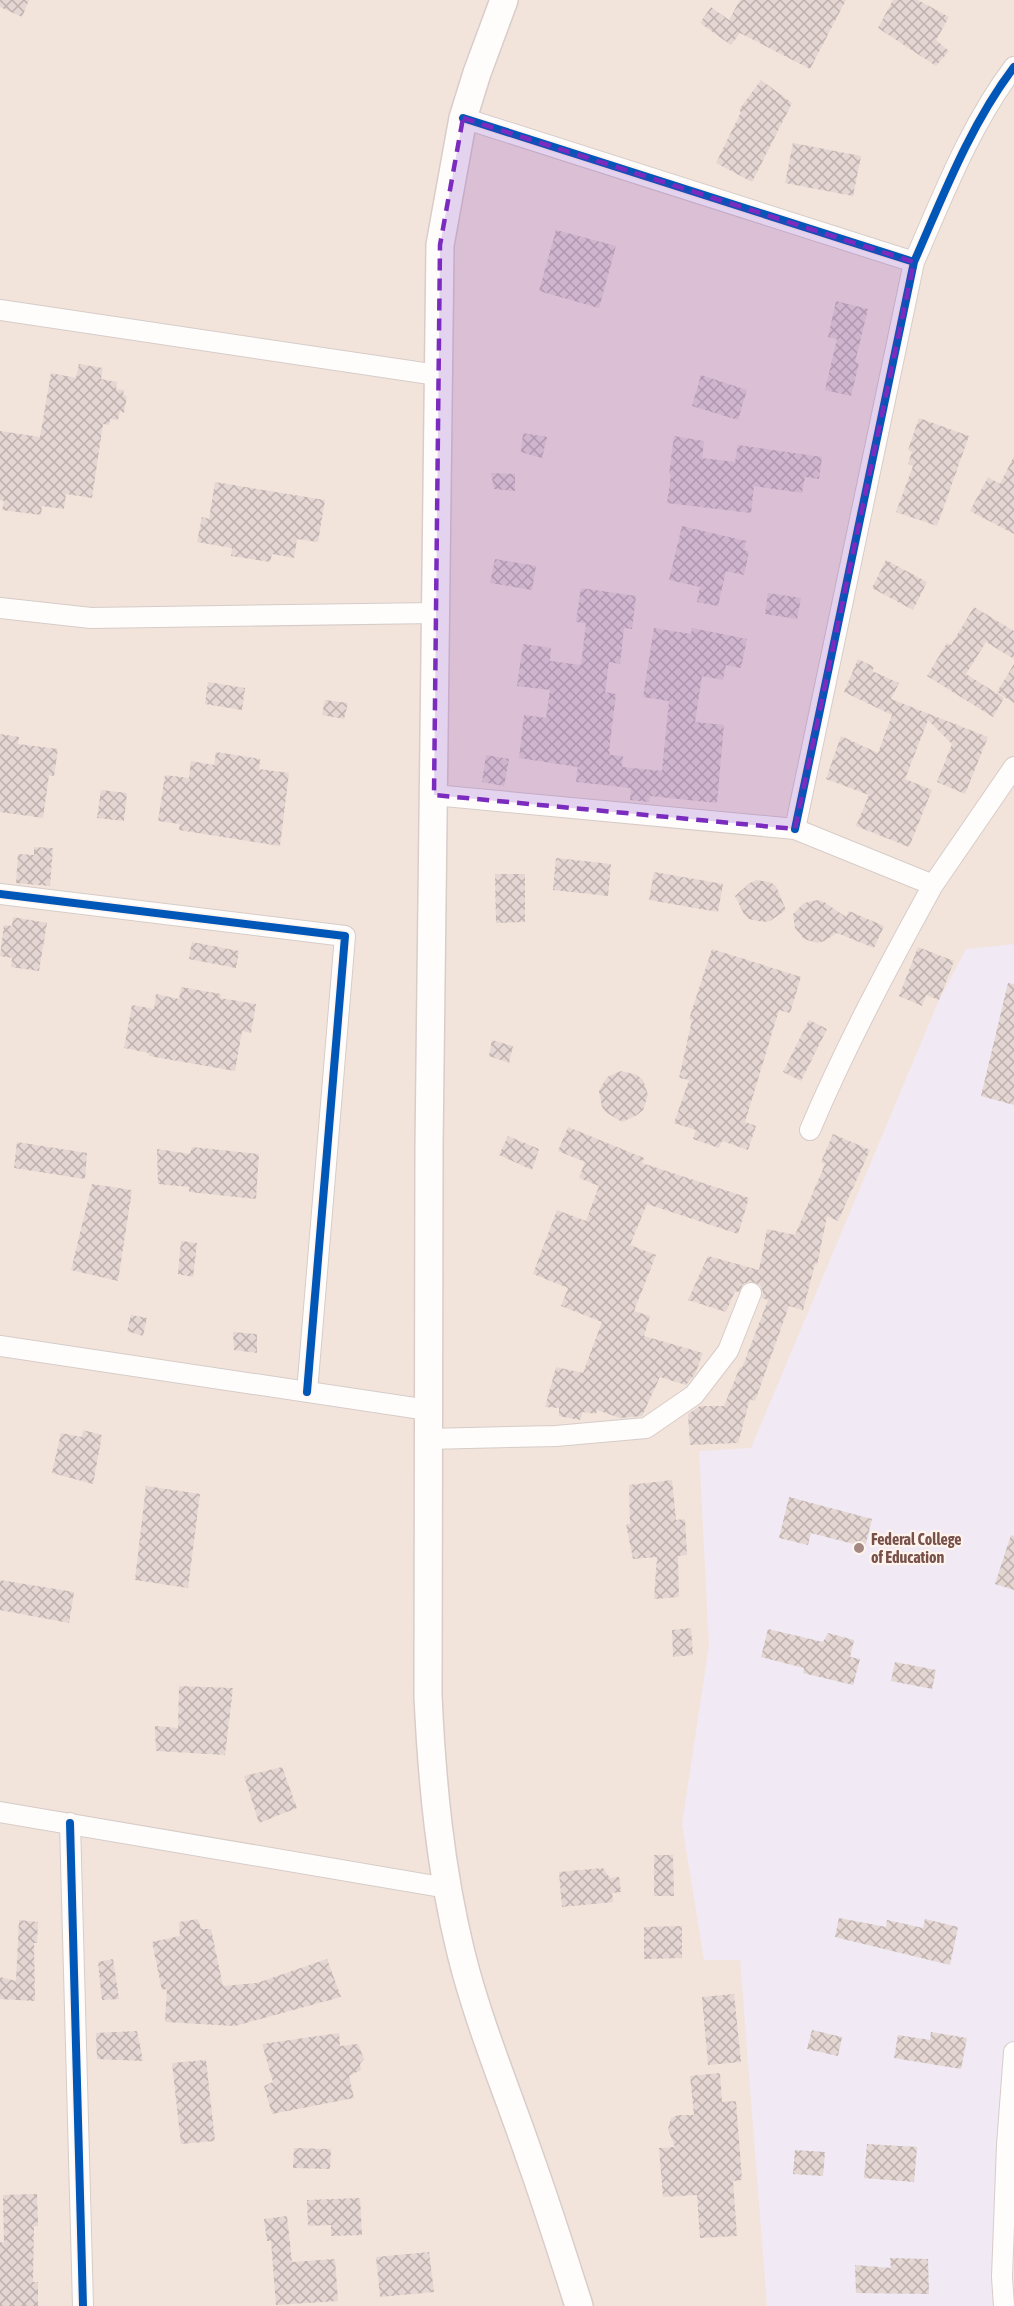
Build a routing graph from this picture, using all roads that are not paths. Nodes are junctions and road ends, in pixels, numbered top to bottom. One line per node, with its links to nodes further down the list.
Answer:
1 (504, 0): 3 (main road)
2 (1014, 67): 4 (street)
3 (463, 118): 4 (street); 6 (main road)
4 (914, 262): 13 (street)
5 (0, 310): 6 (street)
6 (437, 375): 8 (main road)
7 (0, 608): 8 (street)
8 (434, 613): 10 (main road)
9 (1014, 767): 12 (street)
10 (434, 795): 13 (street); 20 (main road)
11 (1014, 797): 12 (street)
12 (990, 800): 14 (street)
13 (795, 829): 14 (street)
14 (933, 885): 16 (street)
15 (0, 894): 19 (street)
16 (810, 1130)
17 (750, 1293): 21 (street)
18 (0, 1346): 19 (street)
19 (307, 1392): 20 (street)
20 (428, 1410): 21 (main road)
21 (427, 1439): 24 (main road)
22 (0, 1812): 23 (street)
23 (70, 1823): 24 (street); 27 (street)
24 (447, 1888): 28 (main road)
25 (1014, 2052): 26 (street)
26 (1013, 2079): 29 (street)
27 (83, 2306)
28 (579, 2306)
29 (1004, 2306)

